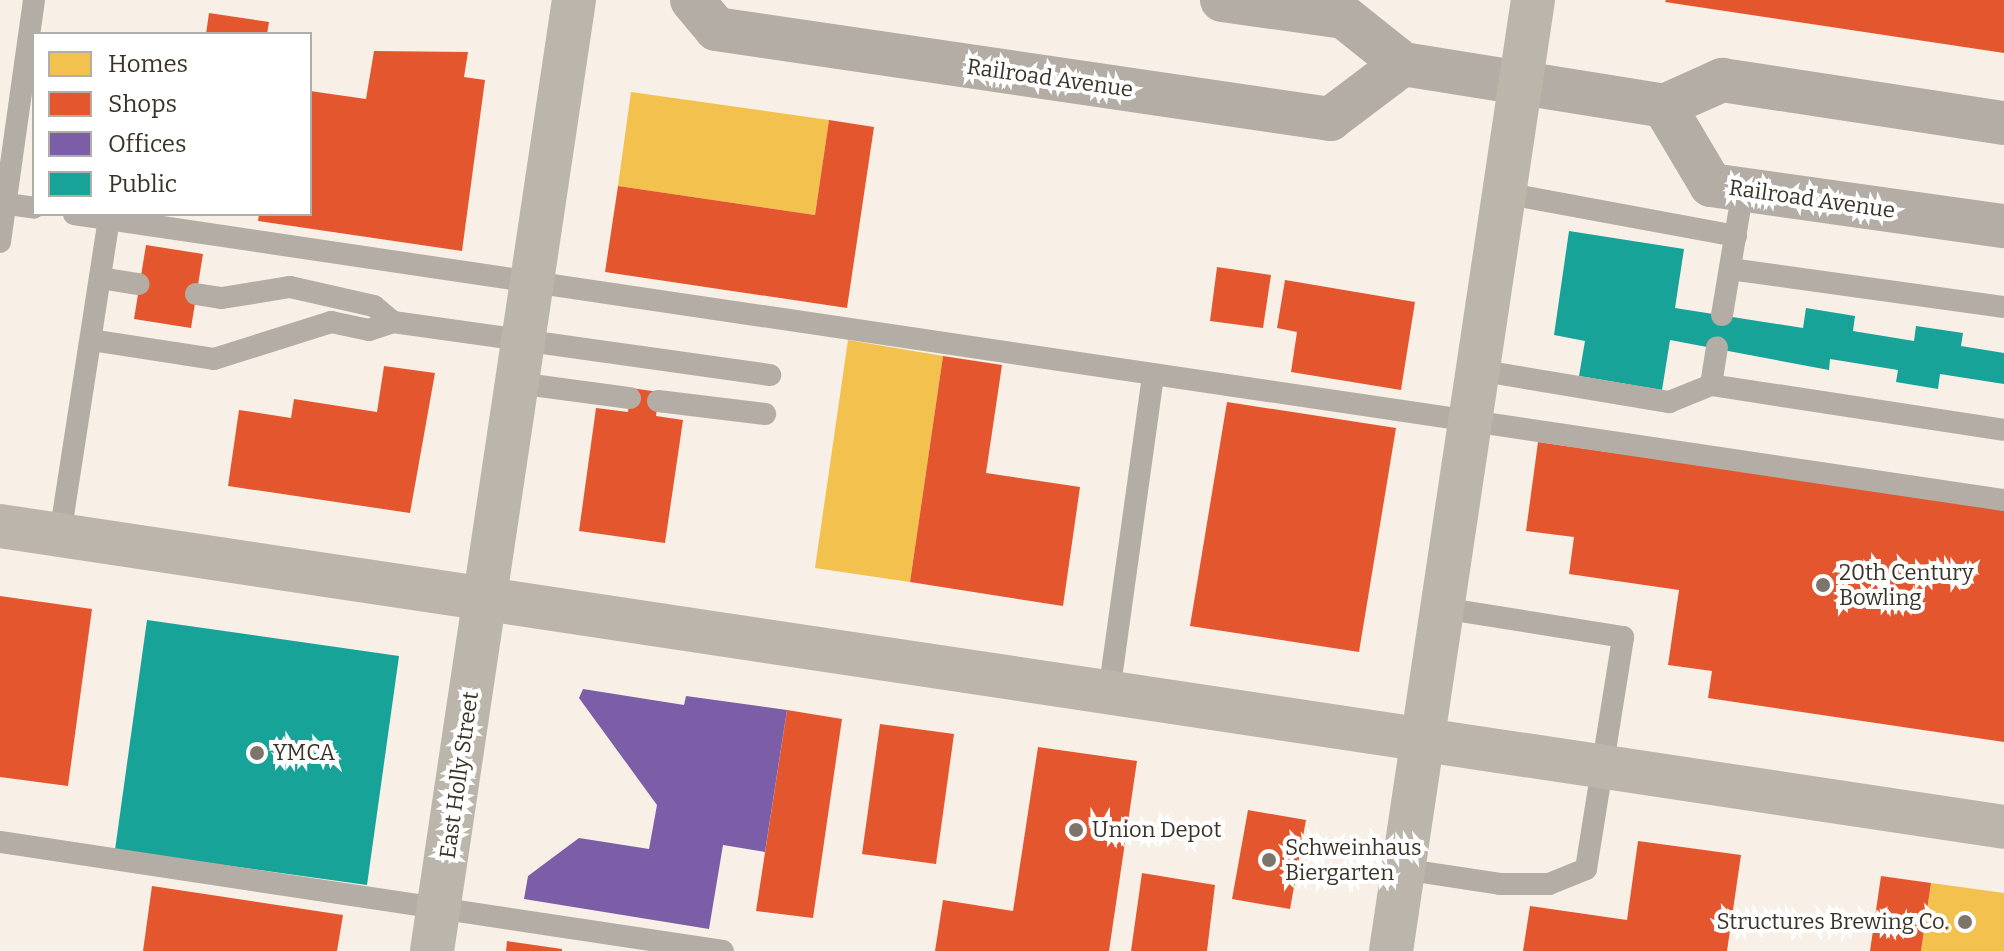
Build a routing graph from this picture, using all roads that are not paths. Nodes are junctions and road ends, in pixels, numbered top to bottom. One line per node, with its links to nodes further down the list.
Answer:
1 (34, 0): 12 (lane)
2 (574, 0): 21 (main road, East Holly Street)
3 (692, 0): 6 (street, Railroad Avenue)
4 (1222, 0): 6 (street)
5 (1533, 0): 7 (main road)
6 (1403, 64): 7 (street)
7 (1520, 84): 8 (street); 11 (main road)
8 (1664, 106): 9 (street); 10 (street, Railroad Avenue)
9 (2004, 123)
10 (1743, 189): 16 (street, Railroad Avenue); 17 (lane)
11 (1504, 193): 17 (lane); 30 (main road)
12 (3, 204): 13 (lane); 18 (lane)
13 (32, 208)
14 (88, 216): 15 (lane)
15 (109, 219): 20 (lane); 21 (lane)
16 (2004, 226)
17 (1736, 236): 19 (lane)
18 (0, 242)
19 (1730, 269): 24 (lane); 25 (lane)
20 (100, 278): 22 (lane); 27 (lane)
21 (532, 282): 29 (main road, East Holly Street); 31 (lane)
22 (139, 284)
23 (196, 294): 26 (lane)
24 (2004, 307)
25 (1722, 315)
26 (393, 322): 27 (lane); 29 (lane)
27 (91, 340): 41 (lane)
28 (1717, 347): 33 (lane)
29 (520, 363): 32 (lane); 34 (lane); 42 (main road, East Holly Street)
30 (1477, 370): 33 (lane); 37 (main road)
31 (1153, 374): 37 (lane); 44 (lane)
32 (770, 375)
33 (1711, 385): 38 (lane)
34 (630, 398)
35 (658, 401): 36 (lane)
36 (765, 414)
37 (1470, 421): 39 (lane); 43 (main road)
38 (2004, 430)
39 (2004, 500)
40 (0, 526): 41 (main road)
41 (60, 535): 42 (main road)
42 (485, 599): 44 (main road); 50 (main road, East Holly Street)
43 (1442, 608): 45 (main road); 46 (lane)
44 (1109, 693): 45 (main road)
45 (1422, 740): 46 (main road); 49 (main road)
46 (1602, 767): 47 (main road); 49 (lane)
47 (2004, 827)
48 (0, 842): 50 (lane)
49 (1402, 869): 53 (main road)
50 (439, 908): 51 (main road, East Holly Street); 52 (lane)
51 (432, 951)
52 (723, 951)
53 (1391, 951)

